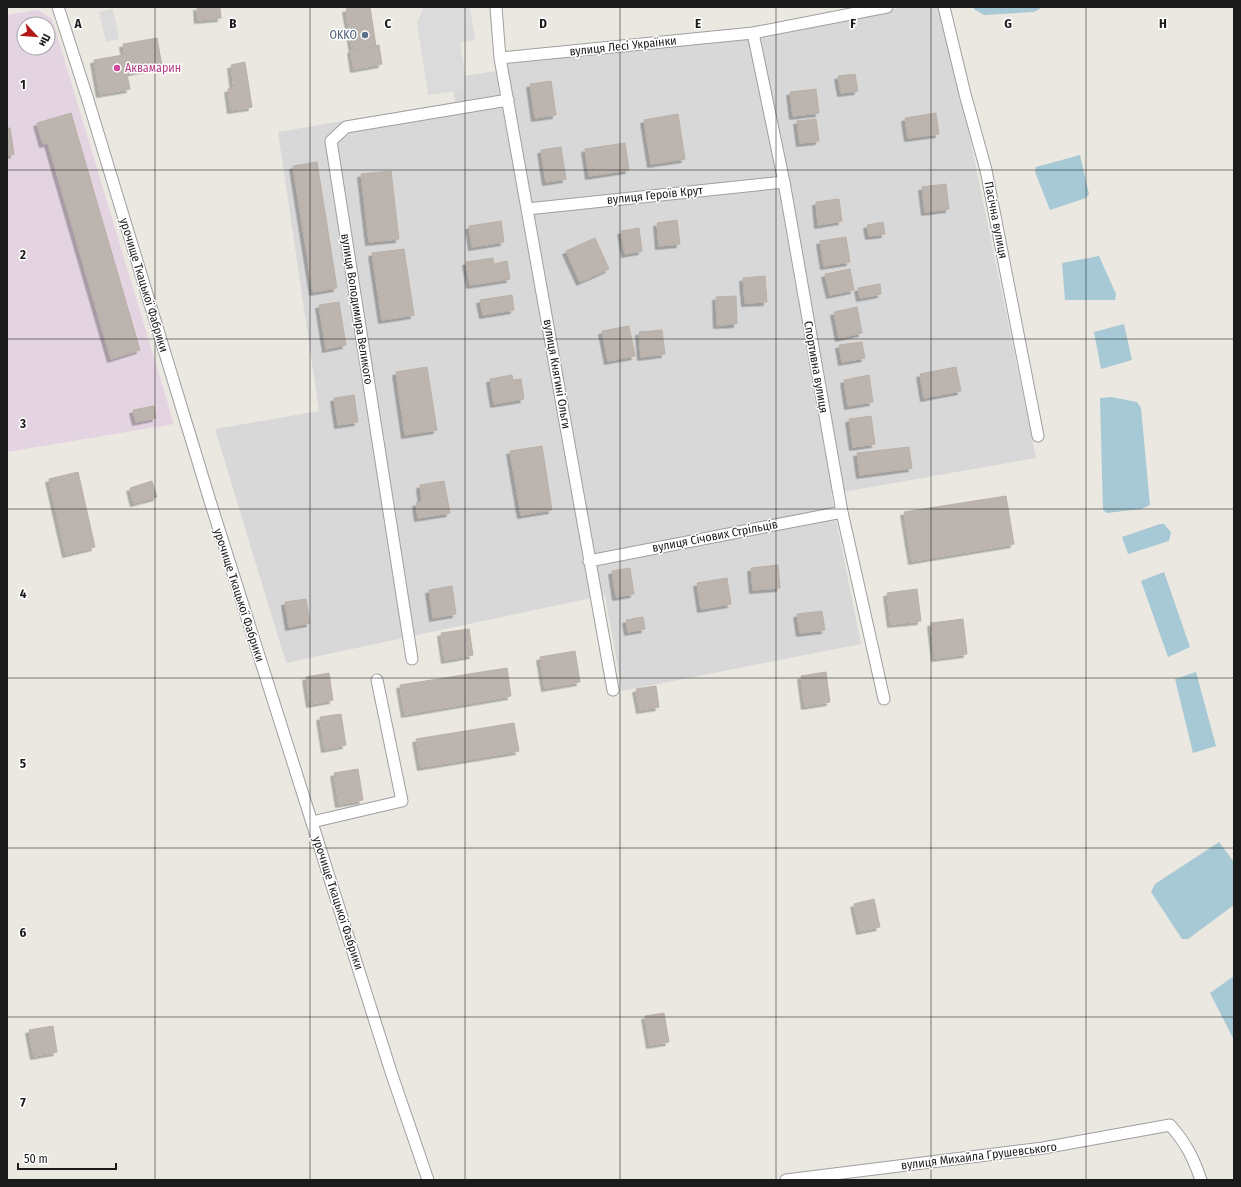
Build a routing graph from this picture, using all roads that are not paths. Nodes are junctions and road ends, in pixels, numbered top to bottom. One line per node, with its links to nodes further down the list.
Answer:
1 (58, 7): 17 (street, урочище Ткацької Фабрики)
2 (496, 7): 6 (street, вулиця Княгині Ольги)
3 (888, 7): 5 (street, вулиця Лесі Українки)
4 (944, 7): 10 (street, Пасічна вулиця)
5 (753, 33): 6 (street, вулиця Лесі Українки); 8 (street, Спортивна вулиця)
6 (500, 58): 7 (street, вулиця Княгині Ольги)
7 (508, 100): 9 (street, вулиця Княгині Ольги); 13 (street, вулиця Володимира Великого)
8 (784, 182): 9 (street, вулиця Героїв Крут); 11 (street, Спортивна вулиця)
9 (527, 209): 12 (street, вулиця Княгині Ольги)
10 (1038, 436)
11 (842, 512): 12 (street, вулиця Січових Стрільців); 16 (street, Спортивна вулиця)
12 (589, 560): 15 (street, вулиця Княгині Ольги)
13 (412, 659)
14 (377, 680): 17 (street)
15 (613, 690)
16 (884, 699)
17 (312, 822): 18 (street, урочище Ткацької Фабрики)
18 (428, 1180)
19 (786, 1180): 20 (street, вулиця Михайла Грушевського)
20 (1201, 1180)

